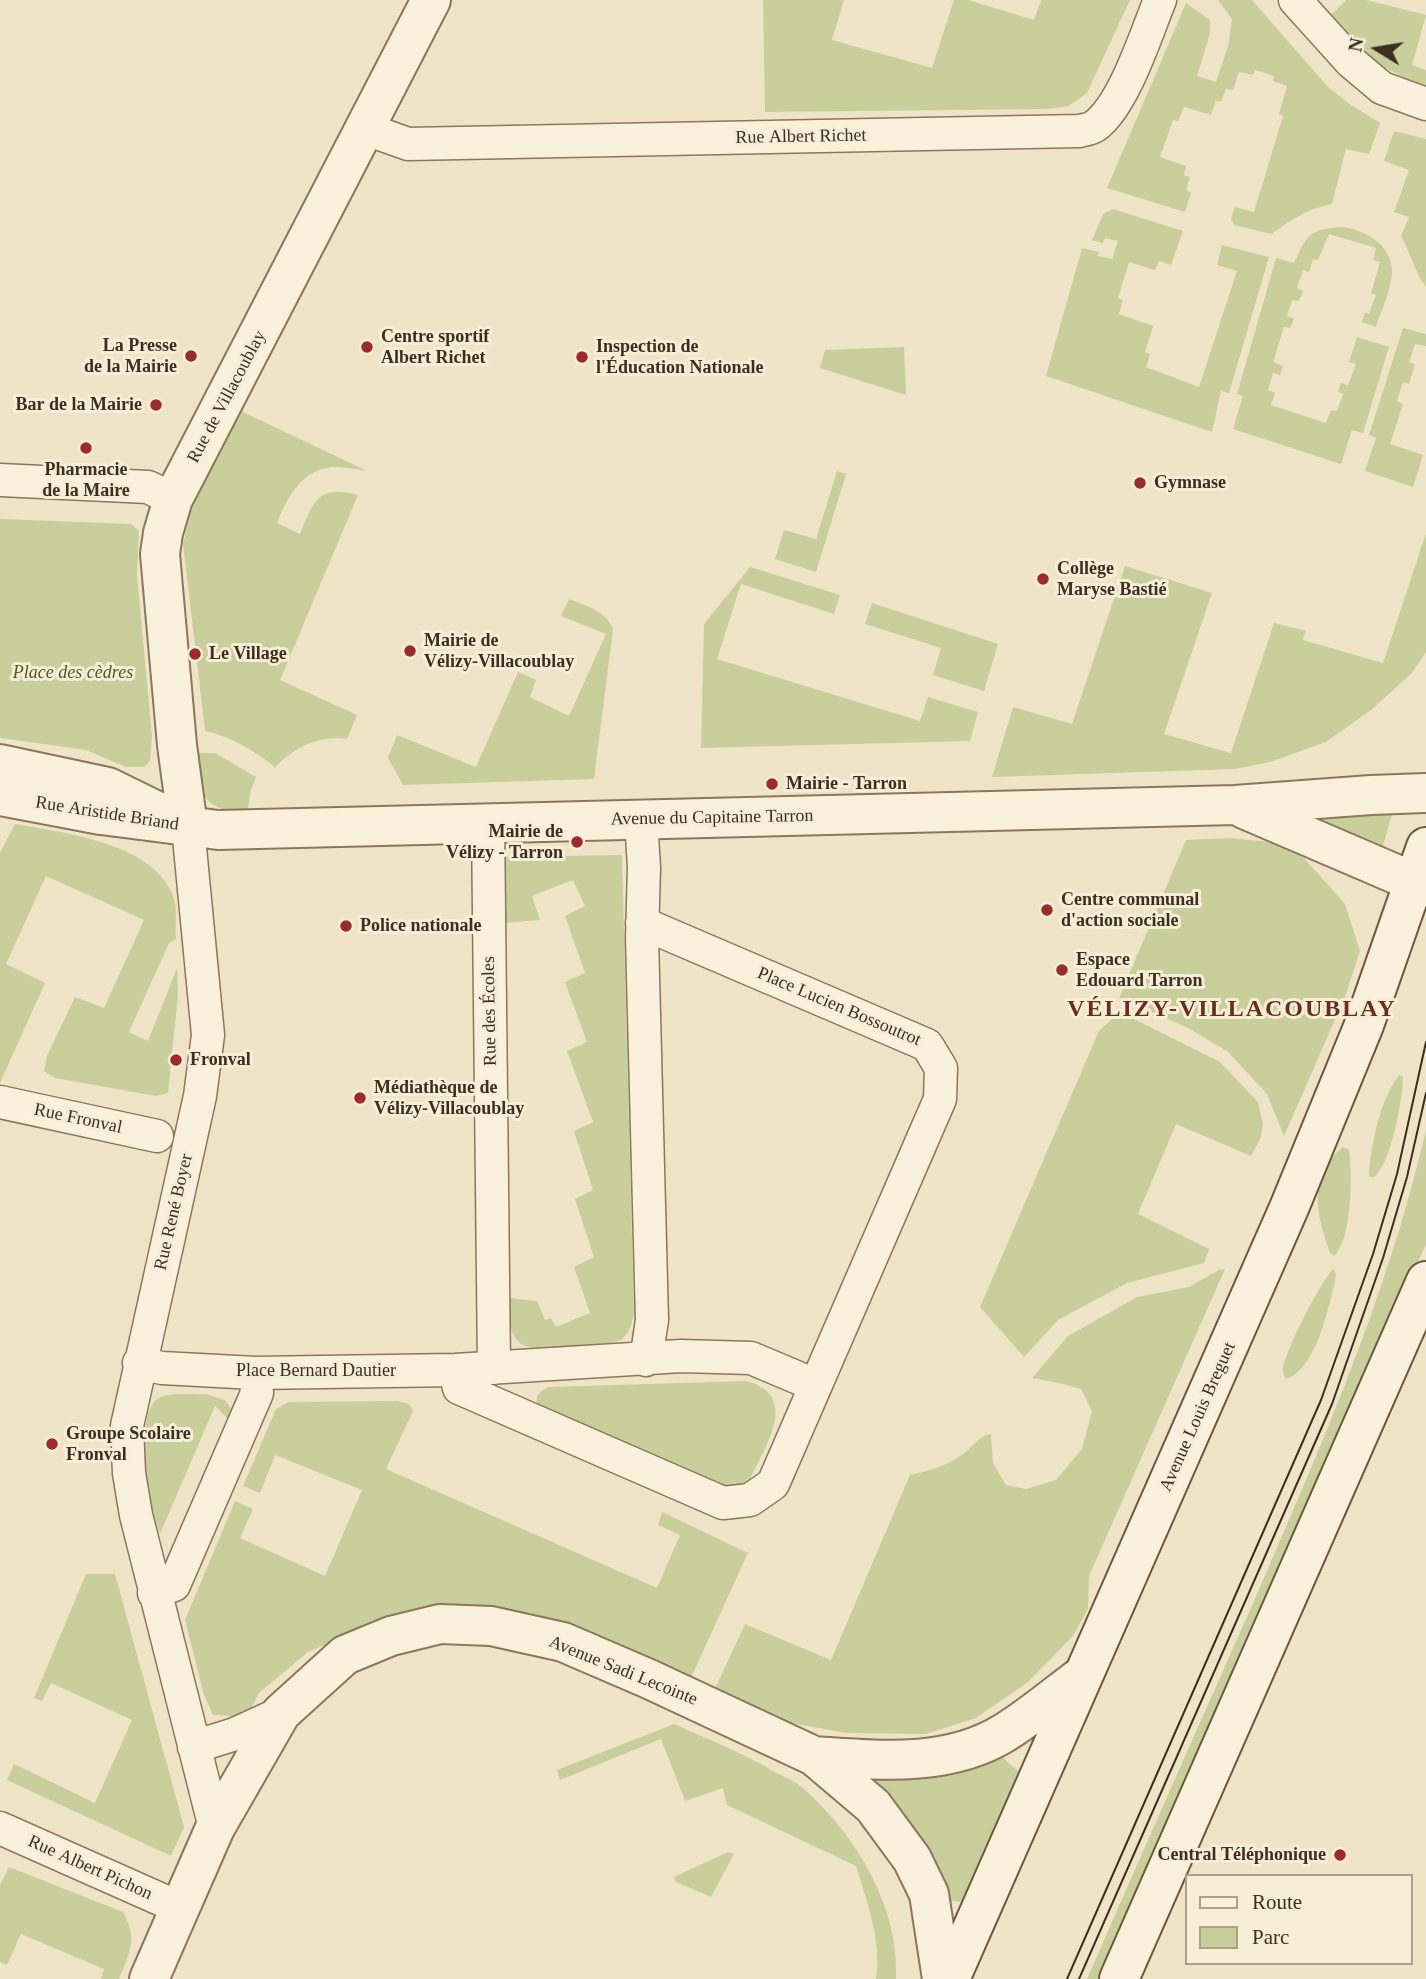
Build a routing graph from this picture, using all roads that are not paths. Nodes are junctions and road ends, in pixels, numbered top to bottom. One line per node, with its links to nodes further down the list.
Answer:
1 (431, 0): 5 (street, Rue de Villacoublay)
2 (1160, 0): 5 (street, Rue Albert Richet)
3 (1296, 0): 4 (street)
4 (1426, 104)
5 (368, 126): 7 (street, Rue de Villacoublay)
6 (0, 480): 7 (street)
7 (173, 499): 14 (street, Rue de Villacoublay)
8 (0, 764): 14 (street, Rue Aristide Briand)
9 (1426, 793): 11 (street, Avenue du Capitaine Tarron)
10 (0, 796): 14 (street, Rue Aristide Briand)
11 (1236, 805): 12 (street, Avenue du Capitaine Tarron); 15 (street, Avenue du Capitaine Tarron)
12 (641, 819): 13 (street, Avenue du Capitaine Tarron); 16 (street)
13 (488, 822): 14 (street, Avenue du Capitaine Tarron); 22 (street, Rue des Écoles)
14 (188, 827): 21 (street, Rue René Boyer)
15 (1422, 872): 27 (street, Avenue Louis Breguet)
16 (642, 923): 20 (street); 25 (street, Place Lucien Bossoutrot)
17 (0, 1102): 18 (street, Rue Fronval)
18 (157, 1136)
19 (1426, 1281): 37 (street)
20 (646, 1360): 22 (street); 25 (street)
21 (139, 1363): 24 (street, Place Bernard Dautier); 26 (street, Rue René Boyer)
22 (494, 1367): 23 (street, Place Bernard Dautier)
23 (455, 1370): 24 (street, Place Bernard Dautier); 25 (street, Place Lucien Bossoutrot)
24 (255, 1373): 26 (street)
25 (815, 1385)
26 (154, 1593): 29 (street, Rue René Boyer)
27 (1083, 1675): 30 (street, Avenue Sadi Lecointe); 36 (street, Avenue Louis Breguet)
28 (281, 1713): 29 (street, Avenue Sadi Lecointe); 30 (street, Avenue Sadi Lecointe); 32 (street, Avenue Sadi Lecointe)
29 (194, 1747): 32 (street, Rue René Boyer)
30 (814, 1756): 35 (street, Avenue Sadi Lecointe)
31 (0, 1828): 33 (street, Rue Albert Pichon)
32 (215, 1829): 33 (street, Avenue Sadi Lecointe)
33 (180, 1908): 34 (street, Avenue Sadi Lecointe)
34 (149, 1979)
35 (942, 1979)
36 (950, 1979)
37 (1119, 1979)

